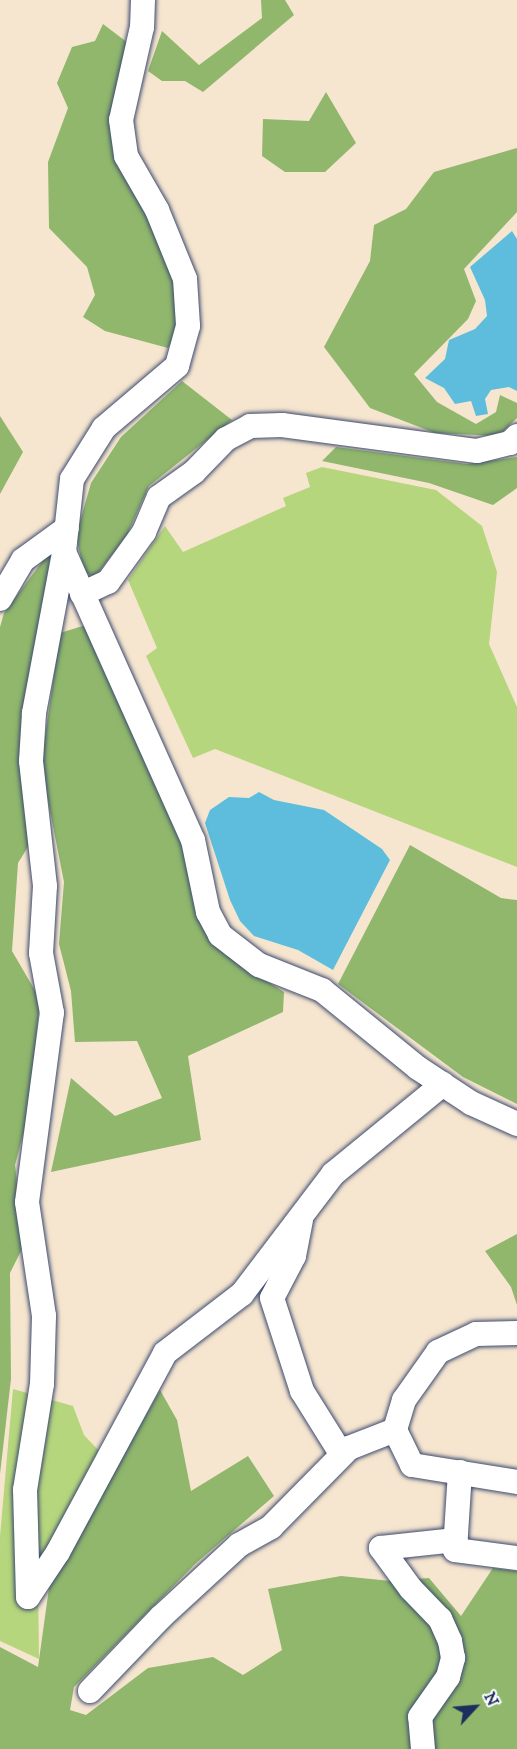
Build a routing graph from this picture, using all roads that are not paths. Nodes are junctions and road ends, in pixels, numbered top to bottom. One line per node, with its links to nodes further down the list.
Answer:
1 (143, 0): 3 (street)
2 (517, 436): 5 (street)
3 (66, 528): 4 (street); 6 (street)
4 (64, 552): 5 (street); 9 (street)
5 (82, 594): 7 (street)
6 (0, 599)
7 (443, 1084): 8 (street); 9 (street)
8 (517, 1124)
9 (302, 1215): 12 (street)
10 (517, 1334): 11 (street)
11 (395, 1430): 12 (street); 13 (street)
12 (342, 1455): 17 (street)
13 (460, 1472): 14 (street); 15 (street)
14 (517, 1482)
15 (456, 1540): 16 (street); 18 (street)
16 (517, 1558)
17 (90, 1691)
18 (423, 1749)

